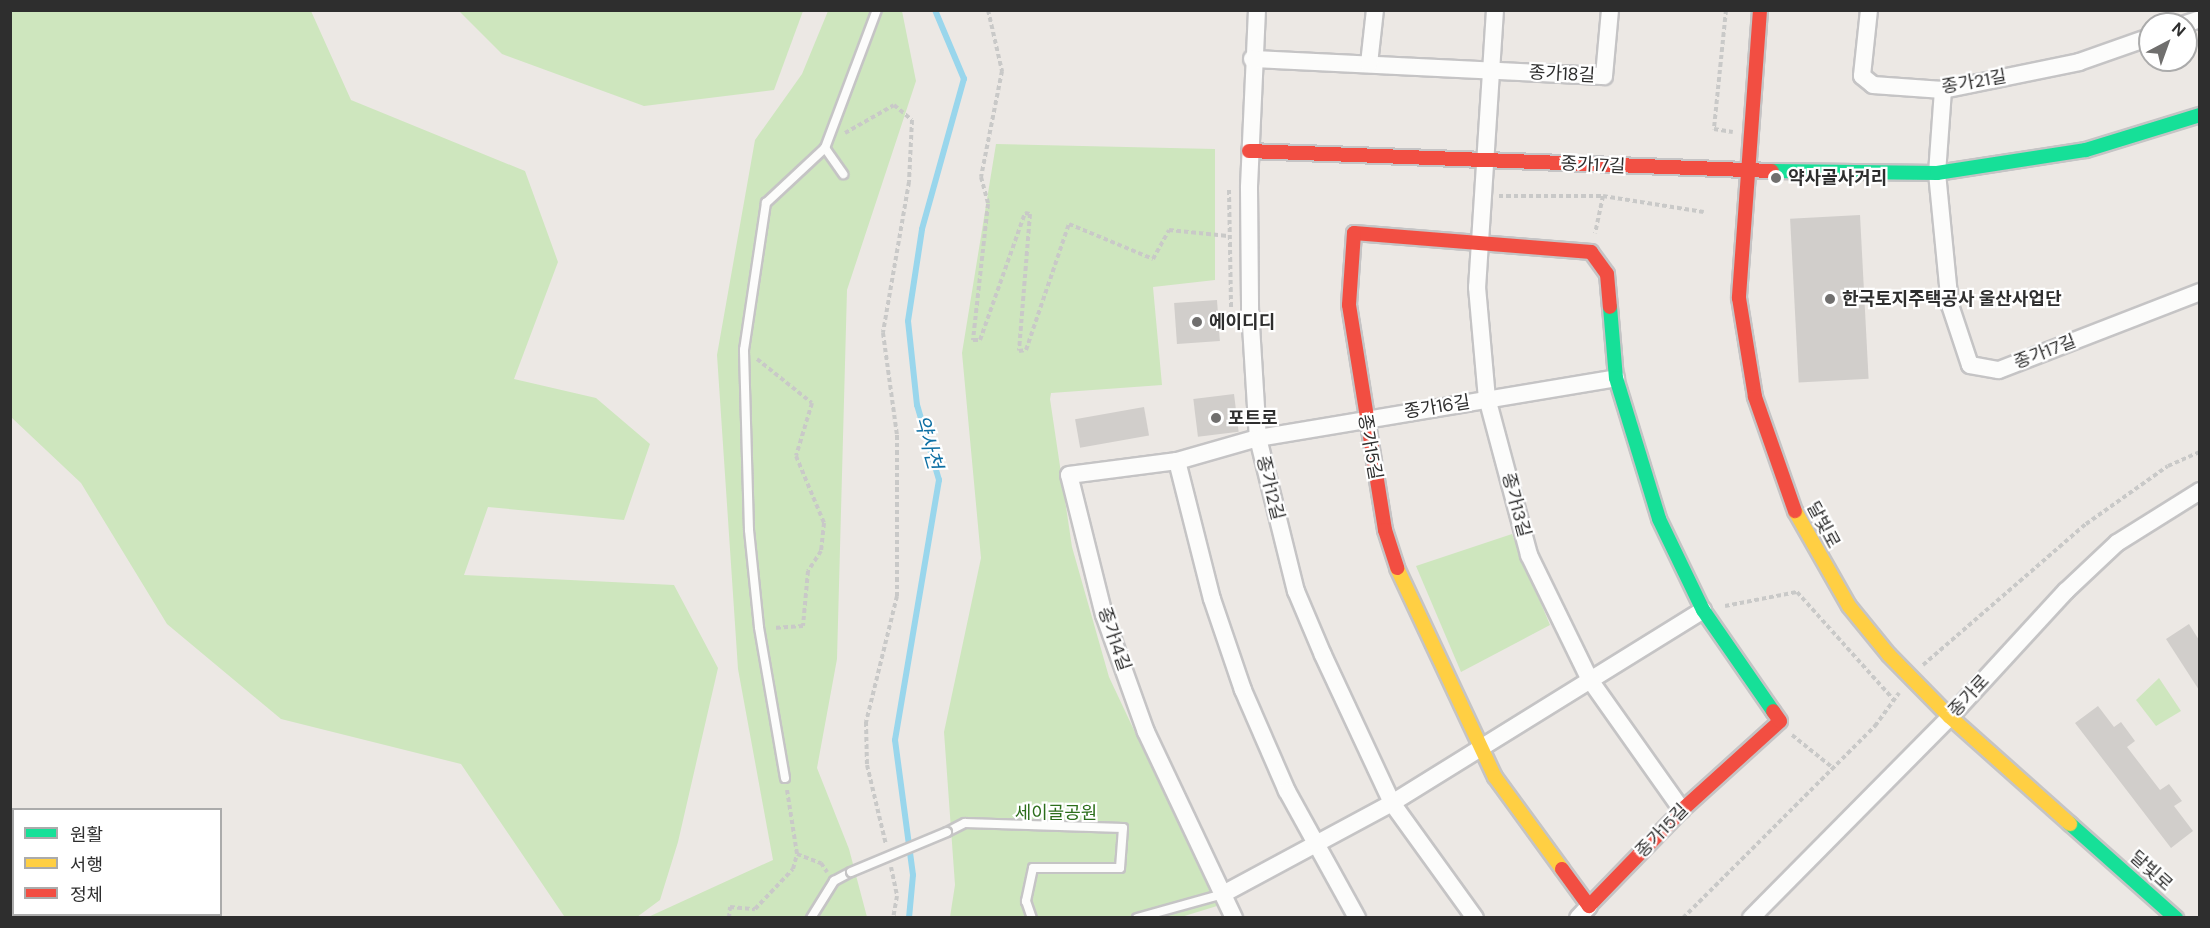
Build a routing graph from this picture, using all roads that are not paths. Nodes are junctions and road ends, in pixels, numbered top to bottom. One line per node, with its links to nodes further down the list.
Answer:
1 (877, 10): 14 (lane)
2 (1257, 10): 9 (street, 종가12길)
3 (1375, 10): 10 (street)
4 (1495, 10): 11 (street)
5 (1610, 10): 11 (street, 종가18길)
6 (1760, 10): 17 (street, 달빛로)
7 (1869, 10): 12 (street, 종가21길)
8 (2138, 41): 12 (street, 종가21길)
9 (1252, 59): 10 (street, 종가18길); 15 (street, 종가12길)
10 (1369, 64): 11 (street, 종가18길)
11 (1490, 70): 16 (street, 종가13길)
12 (1943, 90): 18 (street)
13 (2199, 115): 18 (street, 종가17길)
14 (825, 148): 19 (lane); 32 (lane)
15 (1249, 151): 16 (street, 종가17길); 25 (street, 종가12길)
16 (1483, 160): 17 (street, 종가17길); 20 (street, 종가13길)
17 (1746, 171): 18 (street, 종가17길); 30 (street, 달빛로)
18 (1937, 173): 21 (street, 종가17길)
19 (843, 174)
20 (1480, 243): 22 (street); 23 (street, 종가13길); 24 (street, 종가15길)
21 (2199, 292)
22 (1616, 378): 23 (street, 종가16길); 28 (street)
23 (1487, 398): 24 (street, 종가16길); 29 (street, 종가13길)
24 (1365, 418): 25 (street, 종가16길); 31 (street, 종가15길)
25 (1258, 438): 26 (street, 종가14길); 33 (street, 종가12길)
26 (1177, 461): 35 (street); 36 (street, 종가14길)
27 (2199, 491): 30 (street, 종가로)
28 (1703, 610): 29 (street); 34 (street, 종가15길)
29 (1590, 680): 31 (street); 34 (street, 종가13길)
30 (1950, 717): 44 (street, 종가로); 45 (street, 달빛로)
31 (1480, 750): 33 (street); 37 (street, 종가15길)
32 (785, 778)
33 (1392, 803): 35 (street); 43 (street, 종가12길)
34 (1682, 810): 37 (street, 종가15길)
35 (1316, 844): 36 (street); 42 (street)
36 (1223, 894): 40 (lane); 41 (street, 종가14길)
37 (1584, 912)
38 (812, 918): 39 (lane, bridge)
39 (1032, 918)
40 (1137, 918)
41 (1234, 918)
42 (1357, 918)
43 (1475, 918)
44 (1751, 918)
45 (2176, 918)

